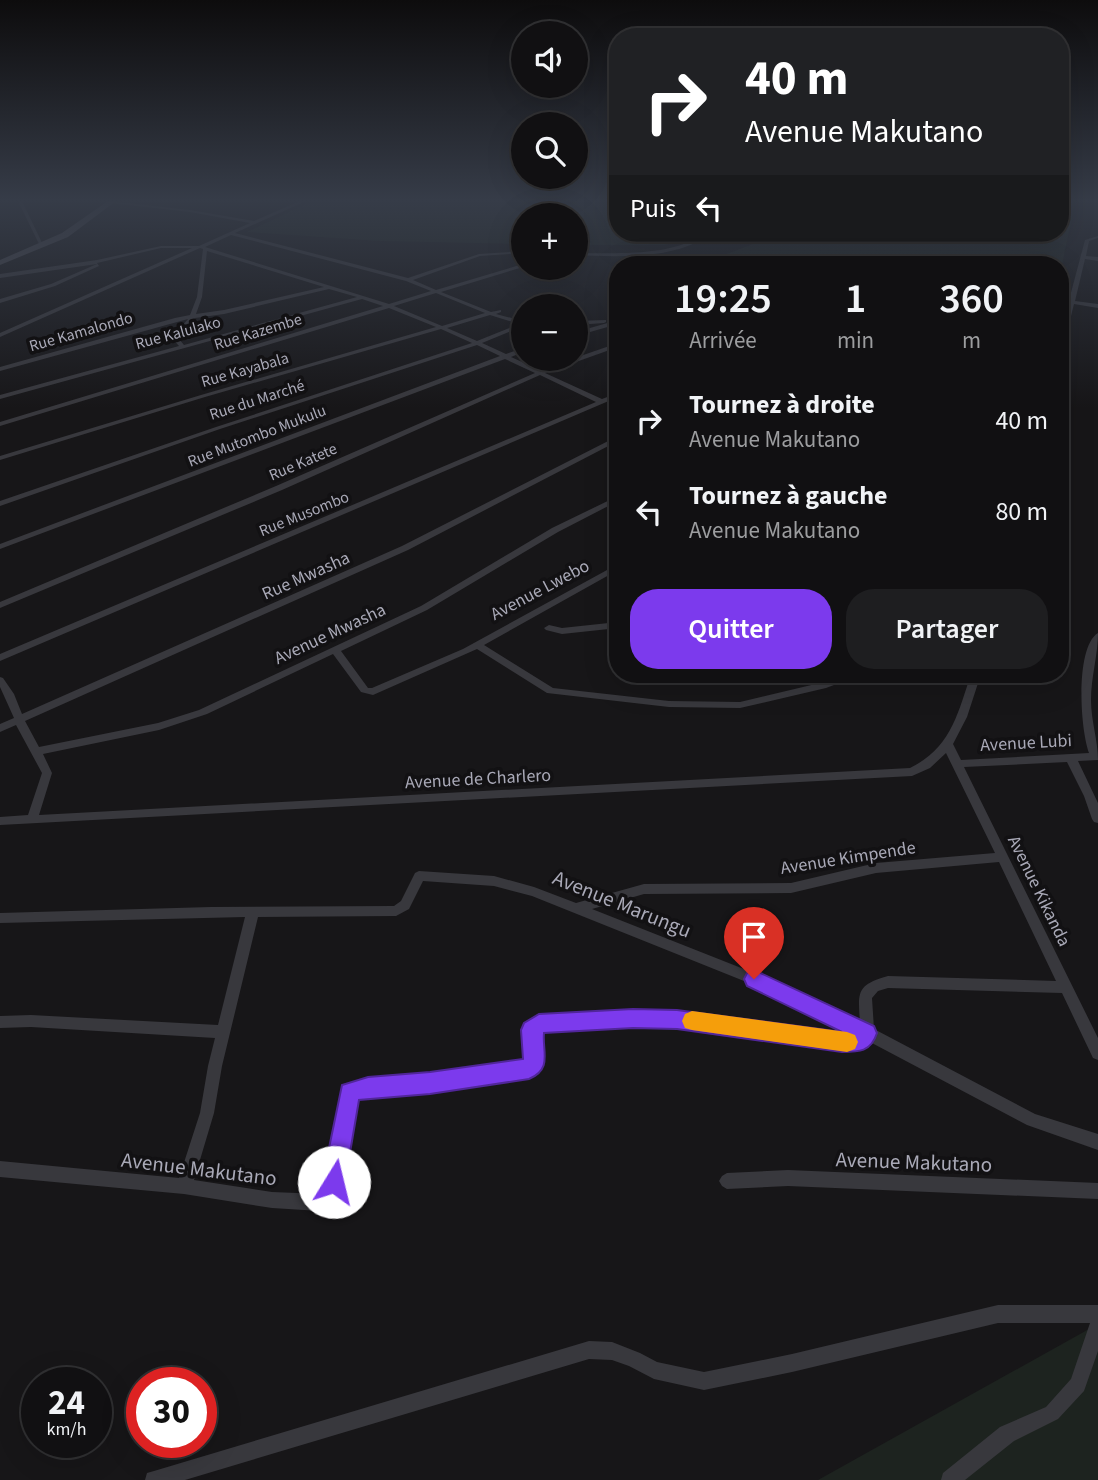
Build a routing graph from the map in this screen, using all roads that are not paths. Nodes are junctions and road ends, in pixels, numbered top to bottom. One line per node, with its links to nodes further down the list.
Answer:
1 (41, 270): 10 (street)
2 (91, 270): 15 (street)
3 (152, 270): 29 (street)
4 (203, 270): 21 (street)
5 (279, 270): 12 (street)
6 (370, 270): 11 (street)
7 (436, 270): 11 (street)
8 (506, 270): 13 (street, Rue Kazembe)
9 (1080, 270): 16 (street)
10 (0, 276)
11 (408, 280): 13 (street)
12 (334, 286): 14 (street); 21 (street, Rue Kamalondo)
13 (435, 291): 17 (street, Rue Kazembe); 19 (street)
14 (365, 297): 17 (street); 31 (street, Rue Kalulako)
15 (0, 301)
16 (1072, 302): 18 (street); 20 (street)
17 (387, 305): 26 (street); 40 (street, Rue Kazembe)
18 (1098, 306)
19 (496, 313): 22 (street); 26 (street, Rue Kayabala)
20 (1069, 314)
21 (191, 316): 31 (street); 35 (street, Rue Kamalondo)
22 (511, 319)
23 (609, 321): 24 (street)
24 (588, 322)
25 (609, 324): 28 (street)
26 (445, 328): 30 (street); 42 (street, Rue Kayabala)
27 (511, 329): 30 (street, Rue du Marché)
28 (588, 330)
29 (0, 335)
30 (477, 343): 34 (street); 44 (street, Rue du Marché)
31 (182, 346): 37 (street, Rue Kalulako)
32 (609, 348): 36 (street, Rue Katete)
33 (511, 354): 34 (street, Rue Mutombo Mukulu)
34 (504, 356): 36 (street); 45 (street, Rue Mutombo Mukulu)
35 (0, 369)
36 (539, 373): 39 (street); 47 (street, Rue Katete)
37 (0, 397)
38 (609, 399): 39 (street, Rue Musombo)
39 (602, 402): 53 (street, Rue Musombo)
40 (0, 424)
41 (609, 443): 57 (street, Rue Mwasha)
42 (0, 458)
43 (609, 503): 52 (street, Avenue Mwasha)
44 (0, 504)
45 (0, 547)
46 (609, 571): 51 (street, Avenue Lwebo)
47 (0, 605)
48 (609, 626): 49 (street)
49 (549, 628)
50 (1098, 636): 61 (street)
51 (478, 645): 52 (street, Avenue Lwebo); 55 (street)
52 (334, 649): 60 (street, Avenue Mwasha)
53 (0, 658)
54 (0, 680): 57 (street)
55 (831, 683)
56 (973, 683): 59 (street)
57 (21, 719): 58 (street, Rue Mwasha); 60 (street)
58 (0, 728)
59 (948, 745): 63 (street, Avenue Kikanda); 65 (street, Avenue de Charlero)
60 (37, 751): 65 (street)
61 (1097, 757): 62 (street, Avenue Lubi)
62 (1071, 758): 63 (street, Avenue Lubi); 64 (street)
63 (957, 764): 67 (street, Avenue Kikanda)
64 (1098, 819)
65 (32, 820): 66 (street, Avenue de Charlero)
66 (0, 821)
67 (1004, 857): 68 (street, Avenue Kimpende); 71 (street, Avenue Kikanda)
68 (575, 909): 69 (street, Avenue Marungu); 74 (street, Avenue Marungu)
69 (253, 912): 70 (street); 73 (street)
70 (0, 918)
71 (1066, 987): 74 (street); 75 (street, Avenue Kikanda)
72 (0, 1022): 73 (street)
73 (223, 1032): 79 (street)
74 (867, 1033): 76 (street, Avenue Marungu); 79 (street, Avenue Makutano)
75 (1098, 1053)
76 (1098, 1142)
77 (0, 1169): 79 (street, Avenue Makutano)
78 (727, 1181): 80 (street, Avenue Makutano)
79 (184, 1186)
80 (1098, 1191)
81 (1098, 1314): 83 (street)
82 (1098, 1325): 84 (street)
83 (154, 1480)
84 (950, 1480)

